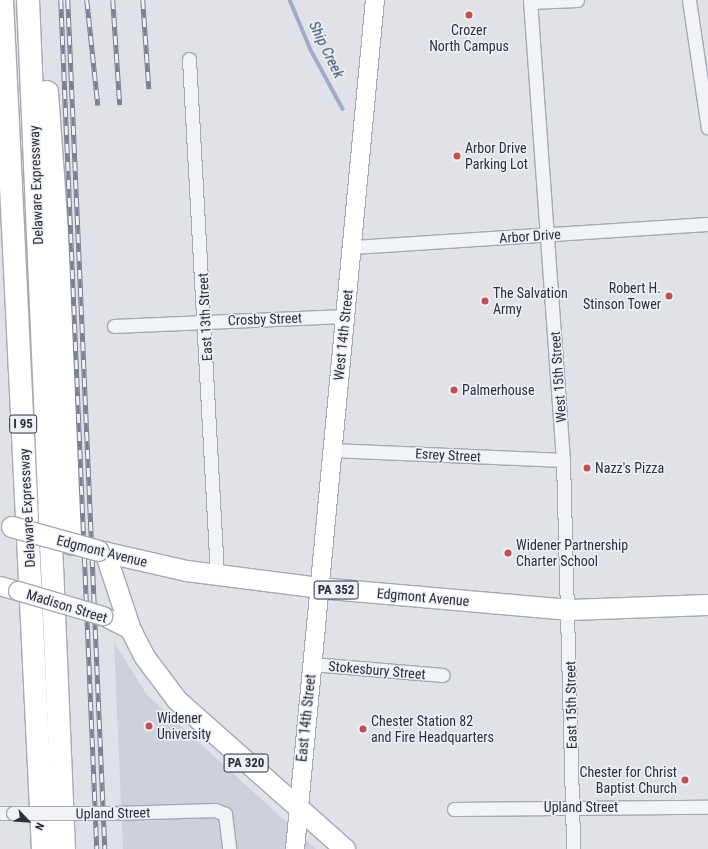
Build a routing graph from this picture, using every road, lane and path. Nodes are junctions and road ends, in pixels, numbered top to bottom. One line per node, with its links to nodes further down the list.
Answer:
1 (2, 0): 34 (highway, Delaware Expressway / I 95)
2 (28, 0): 35 (highway, Delaware Expressway / I 95)
3 (42, 0): 19 (highway)
4 (375, 0): 12 (main road, West 14th Street)
5 (577, 0): 7 (street)
6 (689, 0): 9 (street)
7 (530, 1): 11 (street, West 15th Street)
8 (189, 60): 14 (street, East 13th Street)
9 (708, 128)
10 (708, 224): 11 (street, Arbor Drive)
11 (549, 236): 12 (street, Arbor Drive); 17 (street, West 15th Street)
12 (352, 247): 13 (main road, West 14th Street)
13 (344, 316): 14 (street, Crosby Street); 16 (main road, West 14th Street)
14 (205, 320): 15 (street, Crosby Street); 21 (street, East 13th Street)
15 (114, 326)
16 (332, 450): 17 (street, Esrey Street); 23 (main road, West 14th Street)
17 (563, 460): 25 (street, West 15th Street)
18 (6, 525): 19 (main road, Edgmont Avenue / PA 352, bridge)
19 (71, 544): 20 (main road, Edgmont Avenue / PA 352, bridge)
20 (102, 552): 21 (main road, Edgmont Avenue / PA 352); 26 (main road)
21 (217, 575): 23 (main road, Edgmont Avenue / PA 352)
22 (0, 586): 26 (main road, Madison Street, bridge)
23 (319, 588): 25 (main road, Edgmont Avenue / PA 352); 27 (main road, East 14th Street)
24 (708, 605): 25 (main road, Edgmont Avenue / PA 352)
25 (570, 610): 30 (street, East 15th Street)
26 (131, 630): 29 (main road, PA 320)
27 (312, 664): 28 (street, Stokesbury Street); 29 (main road, East 14th Street)
28 (443, 675)
29 (297, 806): 37 (main road, East 14th Street); 38 (main road)
30 (572, 807): 31 (street, Upland Street); 32 (street, Upland Street); 39 (street, East 15th Street)
31 (708, 807)
32 (454, 809)
33 (0, 812): 36 (street, Upland Street, bridge)
34 (43, 849)
35 (64, 849)
36 (229, 849)
37 (295, 849)
38 (345, 849)
39 (573, 849)

